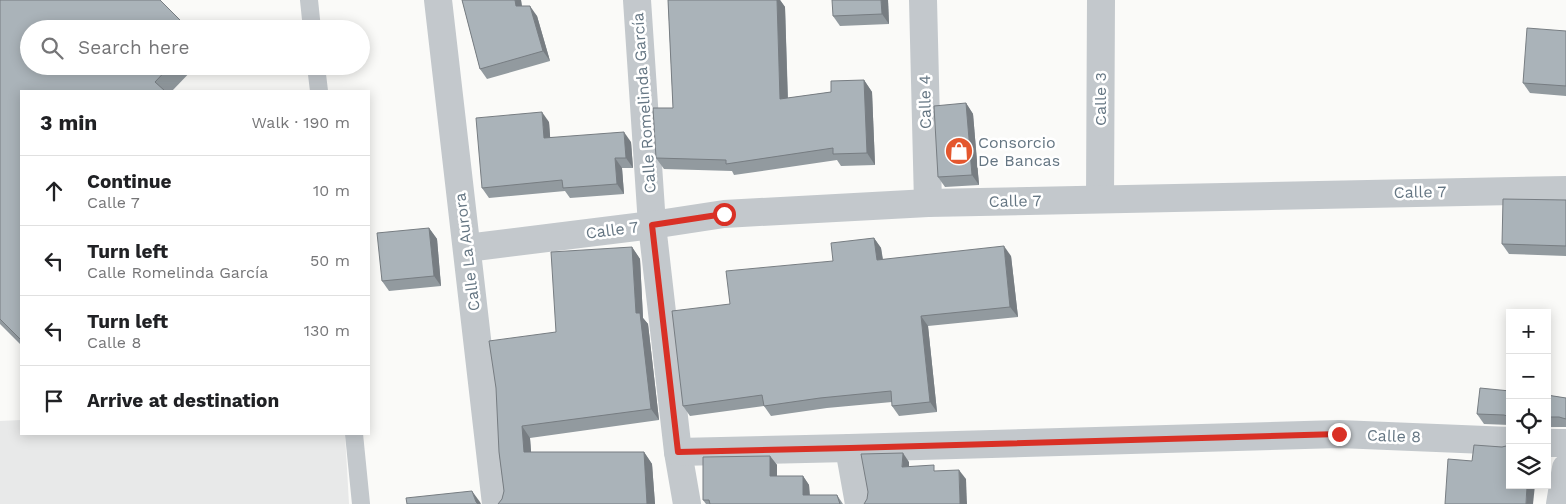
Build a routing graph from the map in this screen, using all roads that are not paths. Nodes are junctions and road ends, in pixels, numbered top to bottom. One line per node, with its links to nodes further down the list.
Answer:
1 (309, 0): 6 (lane)
2 (438, 0): 13 (street, Calle La Aurora)
3 (637, 0): 12 (street, Calle Romelinda García)
4 (923, 0): 11 (street, Calle 4)
5 (1101, 0): 10 (street, Calle 3)
6 (311, 20)
7 (317, 75): 8 (lane)
8 (319, 90)
9 (1566, 190): 10 (street, Calle 7)
10 (1100, 199): 11 (street, Calle 7)
11 (928, 203): 12 (street, Calle 7)
12 (652, 225): 13 (street, Calle 7); 19 (street, Calle Romelinda García)
13 (467, 248): 22 (street, Calle La Aurora)
14 (354, 435): 21 (lane)
15 (1506, 441): 18 (street, Calle 8)
16 (1551, 442): 17 (street)
17 (1566, 443)
18 (850, 448): 19 (street, Calle 8); 24 (street)
19 (678, 452): 23 (street, Calle Romelinda García)
20 (1566, 468): 25 (street)
21 (361, 504)
22 (496, 504)
23 (687, 504)
24 (859, 504)
25 (1560, 504)

